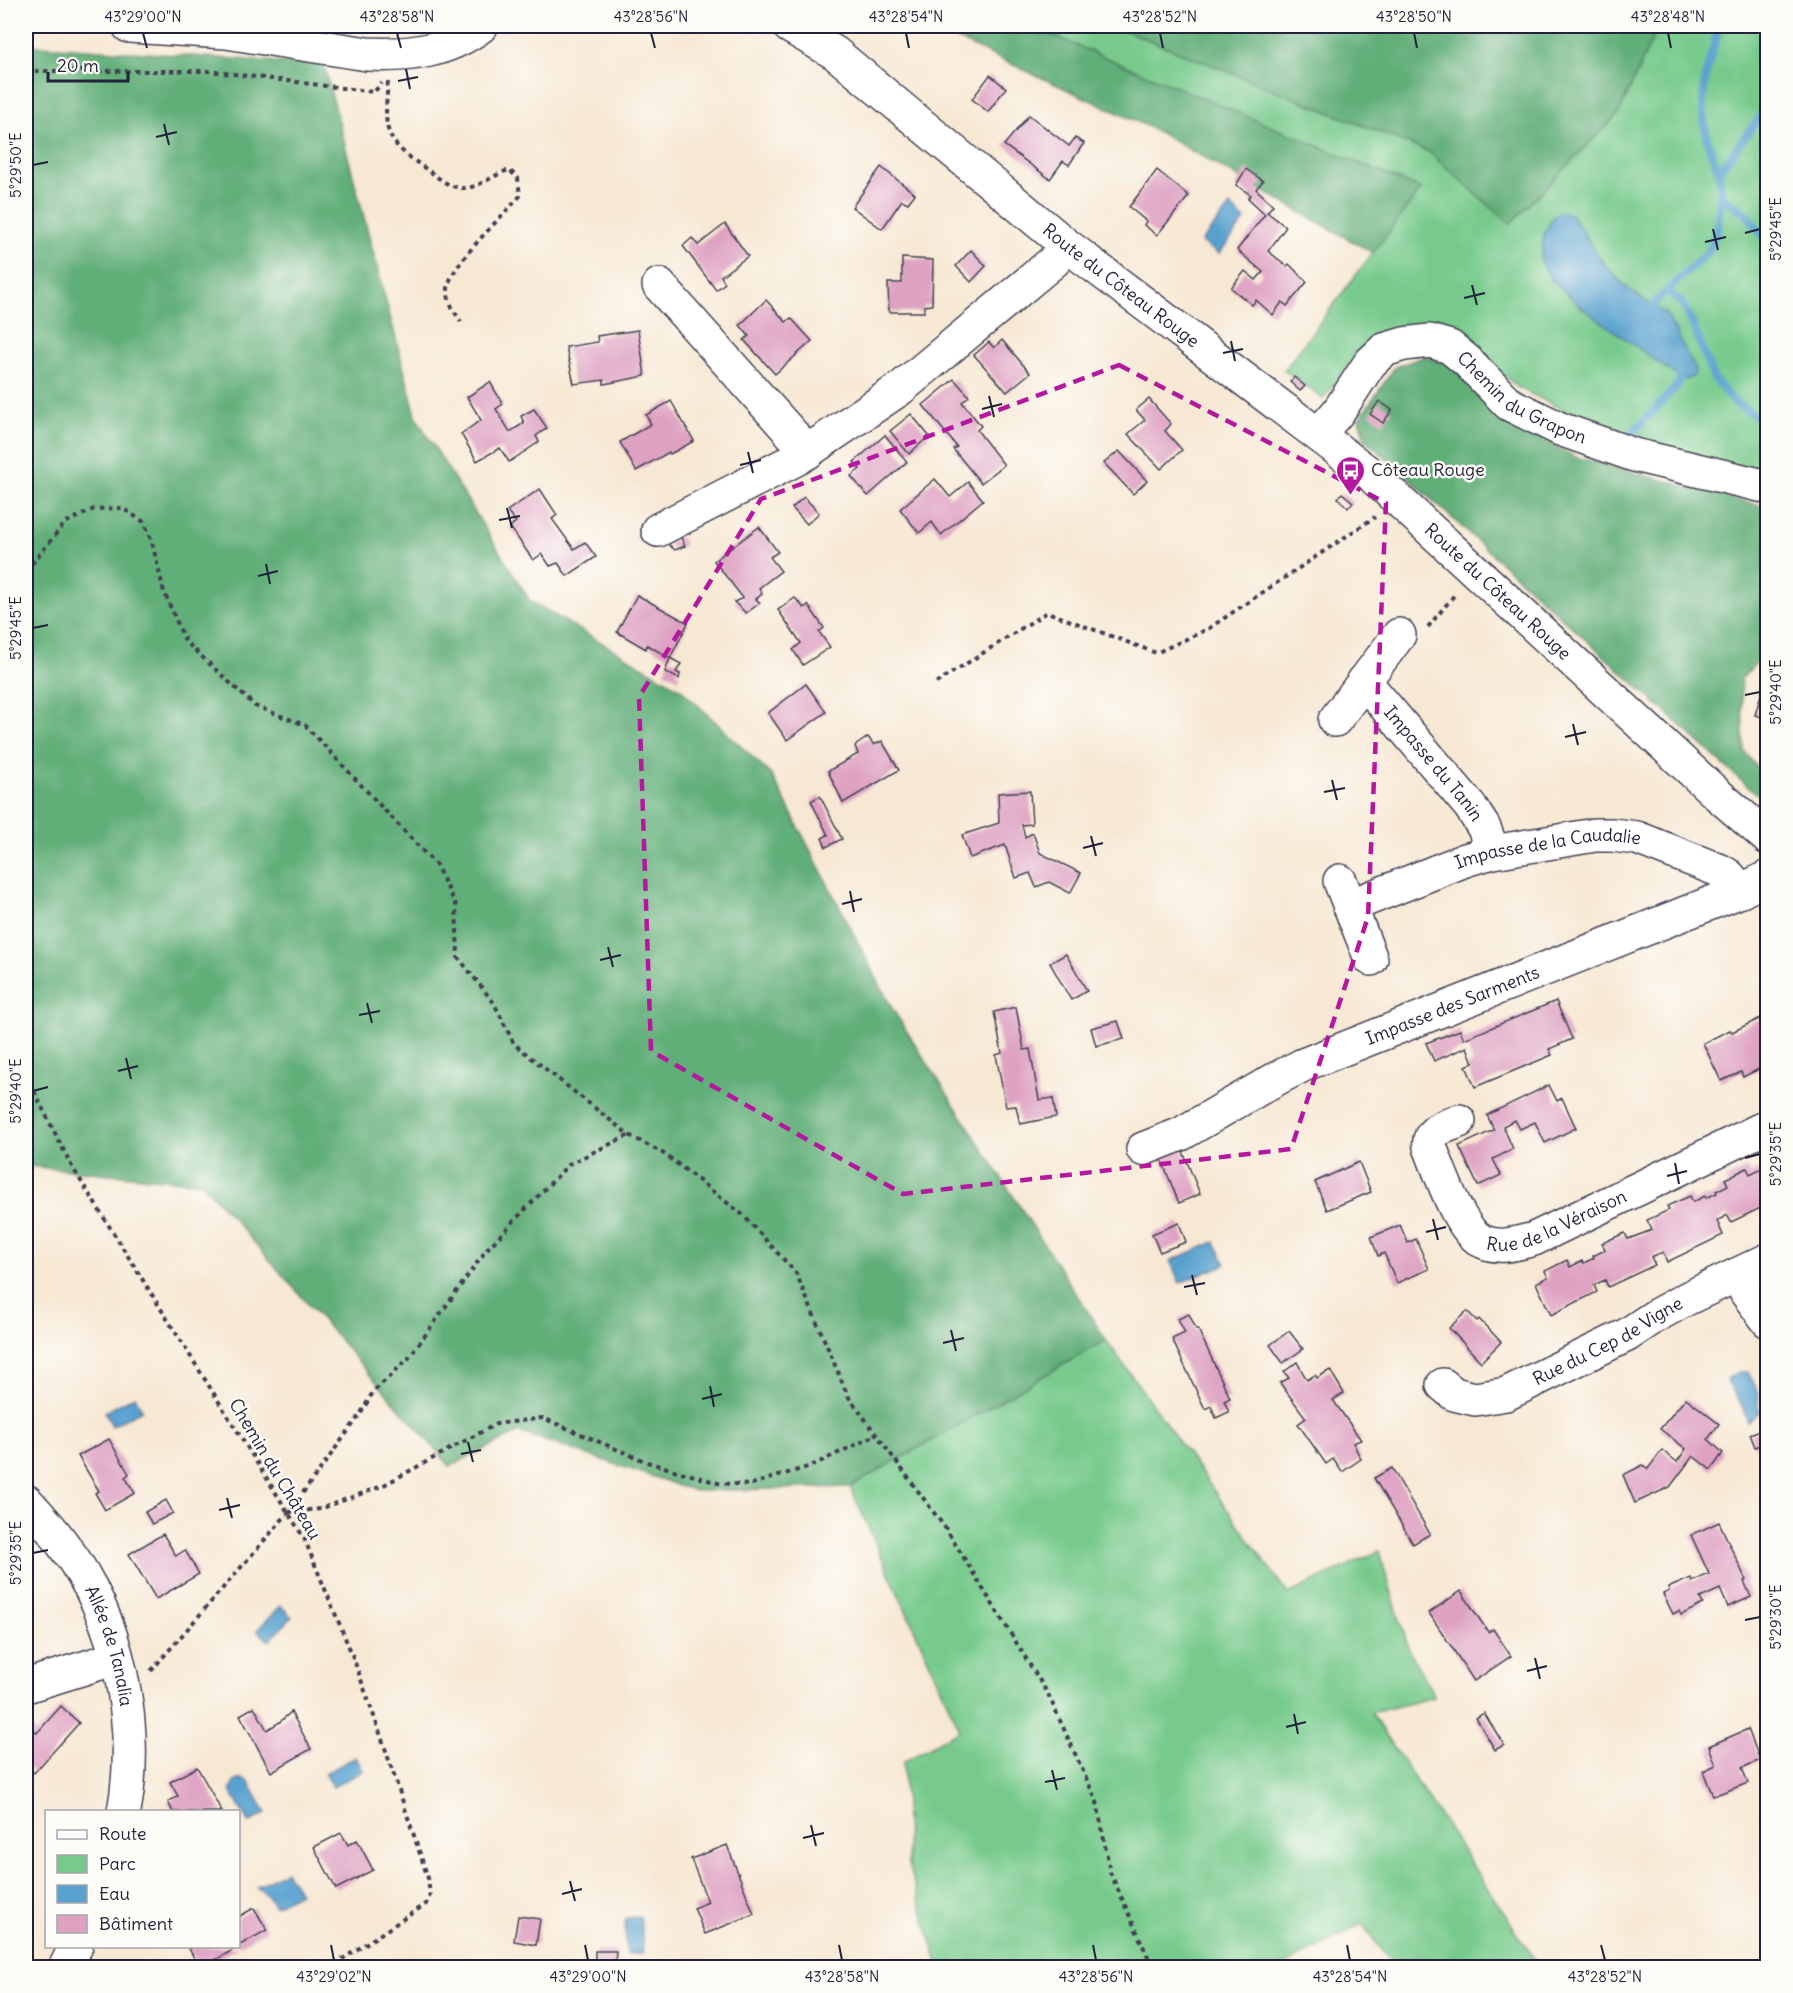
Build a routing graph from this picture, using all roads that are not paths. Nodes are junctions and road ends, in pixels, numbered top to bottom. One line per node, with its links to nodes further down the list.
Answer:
1 (129, 26): 2 (street)
2 (481, 26)
3 (789, 26): 4 (street, Route du Côteau Rouge)
4 (1065, 244): 6 (street, Route du Côteau Rouge); 7 (street)
5 (659, 285): 7 (street)
6 (1319, 434): 8 (street, Chemin du Grapon); 13 (street, Route du Côteau Rouge)
7 (808, 452): 9 (street)
8 (1767, 487)
9 (658, 530)
10 (1399, 635): 11 (street)
11 (1364, 681): 12 (street); 14 (street, Impasse du Tanin)
12 (1335, 720)
13 (1767, 838)
14 (1493, 852): 15 (street, Impasse de la Caudalie); 16 (street, Impasse de la Caudalie)
15 (1754, 884): 19 (street, Impasse des Sarments)
16 (1371, 959)
17 (1459, 1121): 18 (street, Rue de la Véraison)
18 (1767, 1126)
19 (1143, 1149)
20 (1767, 1260): 23 (street, Rue du Cep de Vigne)
21 (1757, 1287): 22 (street); 23 (street)
22 (1767, 1321)
23 (1627, 1335): 24 (street, Rue du Cep de Vigne)
24 (1443, 1385)
25 (26, 1501): 26 (street, Allée de Tanalia)
26 (120, 1671): 27 (street); 28 (street, Allée de Tanalia)
27 (26, 1686)
28 (124, 1810)
29 (75, 1948): 30 (street)
30 (65, 1968)

